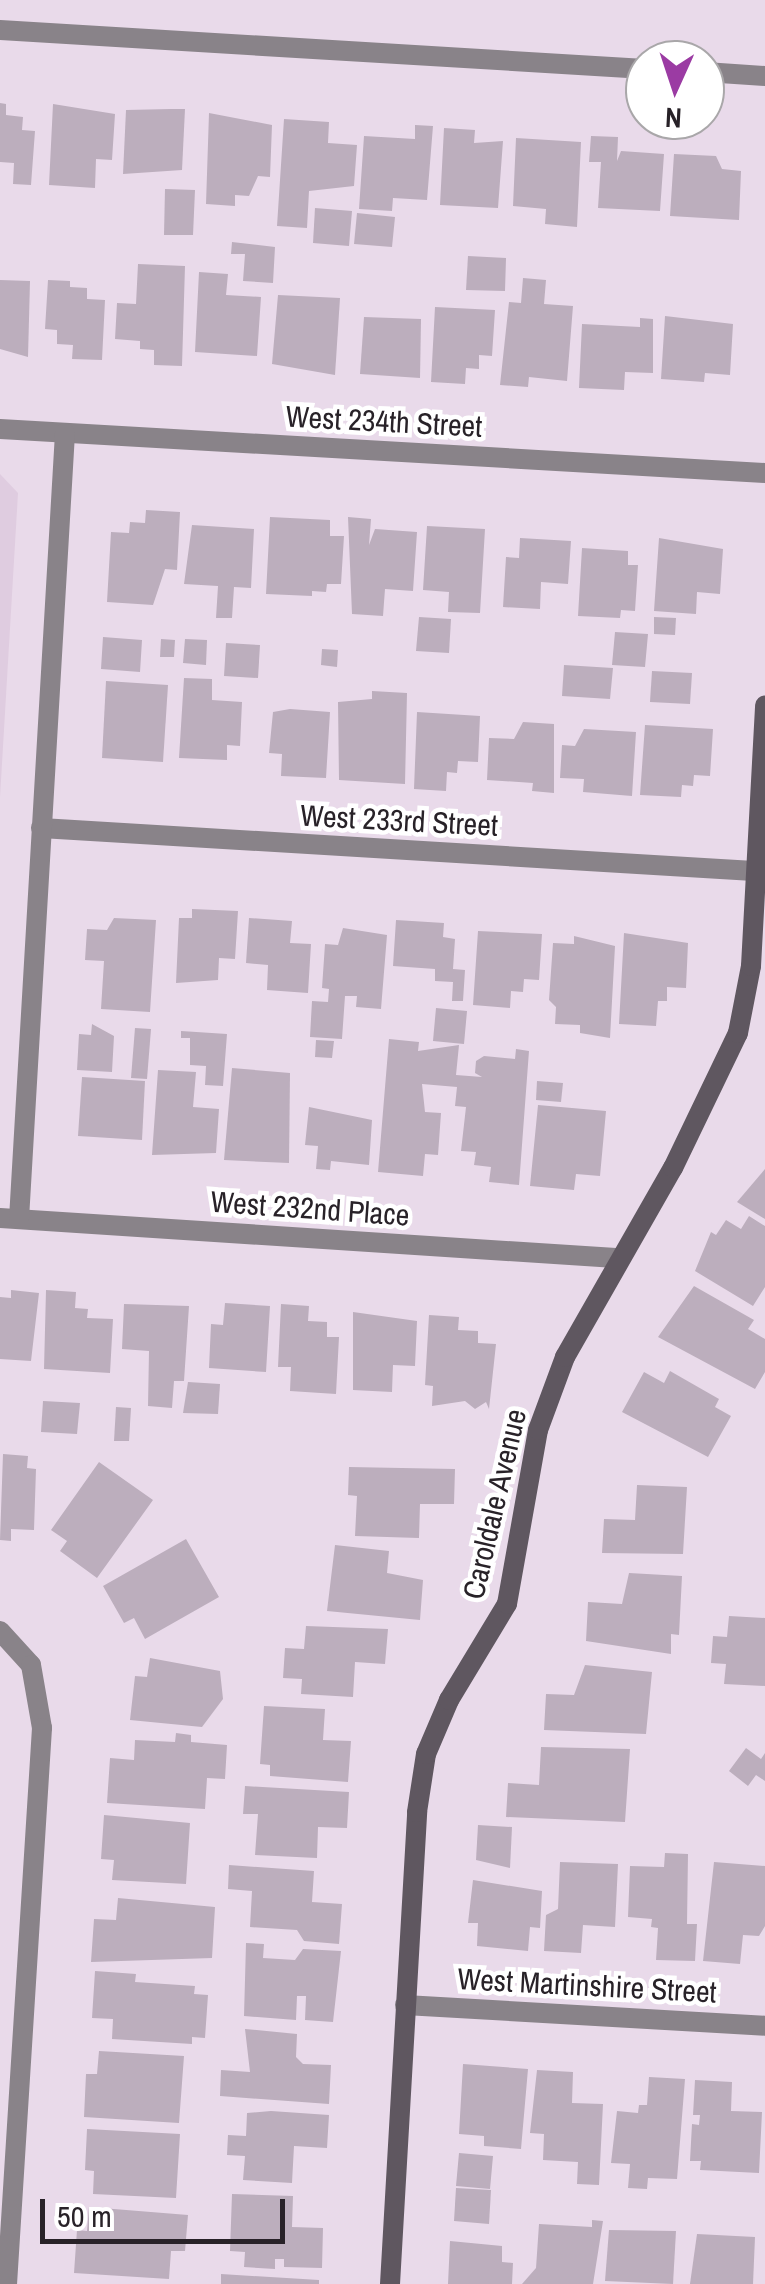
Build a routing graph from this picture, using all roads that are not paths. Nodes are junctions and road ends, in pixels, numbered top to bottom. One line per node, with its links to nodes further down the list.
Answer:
1 (0, 30): 2 (street)
2 (625, 68)
3 (725, 73): 4 (street)
4 (765, 76)
5 (0, 430): 6 (street, West 234th Street)
6 (65, 433): 7 (street, West 234th Street); 9 (street)
7 (765, 473)
8 (765, 705): 10 (street, Caroldale Avenue)
9 (41, 828): 10 (street, West 233rd Street); 11 (street)
10 (754, 871): 12 (street, Caroldale Avenue)
11 (10, 1218): 12 (street, West 232nd Place)
12 (616, 1258): 14 (street, Caroldale Avenue)
13 (0, 1630): 16 (street)
14 (405, 2004): 15 (street, West Martinshire Street); 17 (street, Caroldale Avenue)
15 (765, 2026)
16 (7, 2284)
17 (390, 2284)

